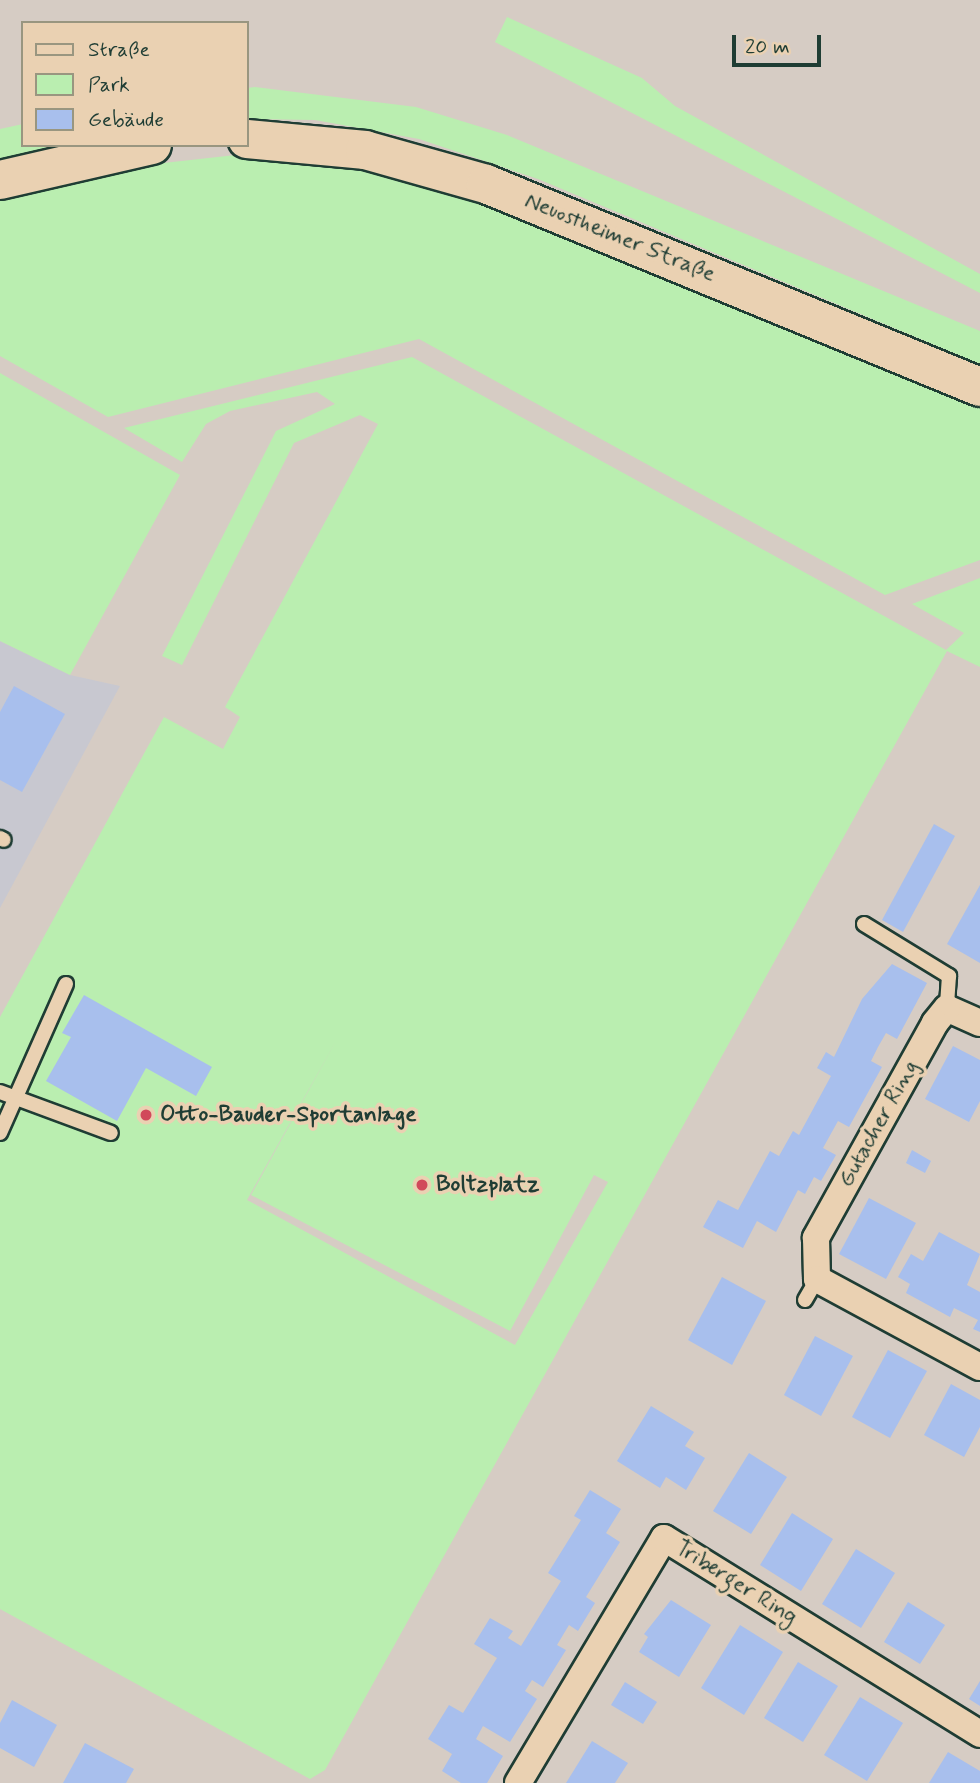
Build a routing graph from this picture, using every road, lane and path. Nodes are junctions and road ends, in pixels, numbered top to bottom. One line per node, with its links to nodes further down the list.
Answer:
1 (248, 139): 4 (main road, Neuostheimer Straße)
2 (143, 147): 3 (main road)
3 (0, 180)
4 (980, 387)
5 (864, 924): 7 (lane)
6 (66, 984): 10 (lane)
7 (947, 1008): 8 (street); 13 (street, Gutacher Ring)
8 (980, 1023)
9 (0, 1092): 10 (lane)
10 (19, 1098): 11 (lane); 12 (lane)
11 (0, 1133)
12 (111, 1133)
13 (980, 1367)
14 (980, 1734): 15 (street, Triberger Ring)
15 (518, 1783)

